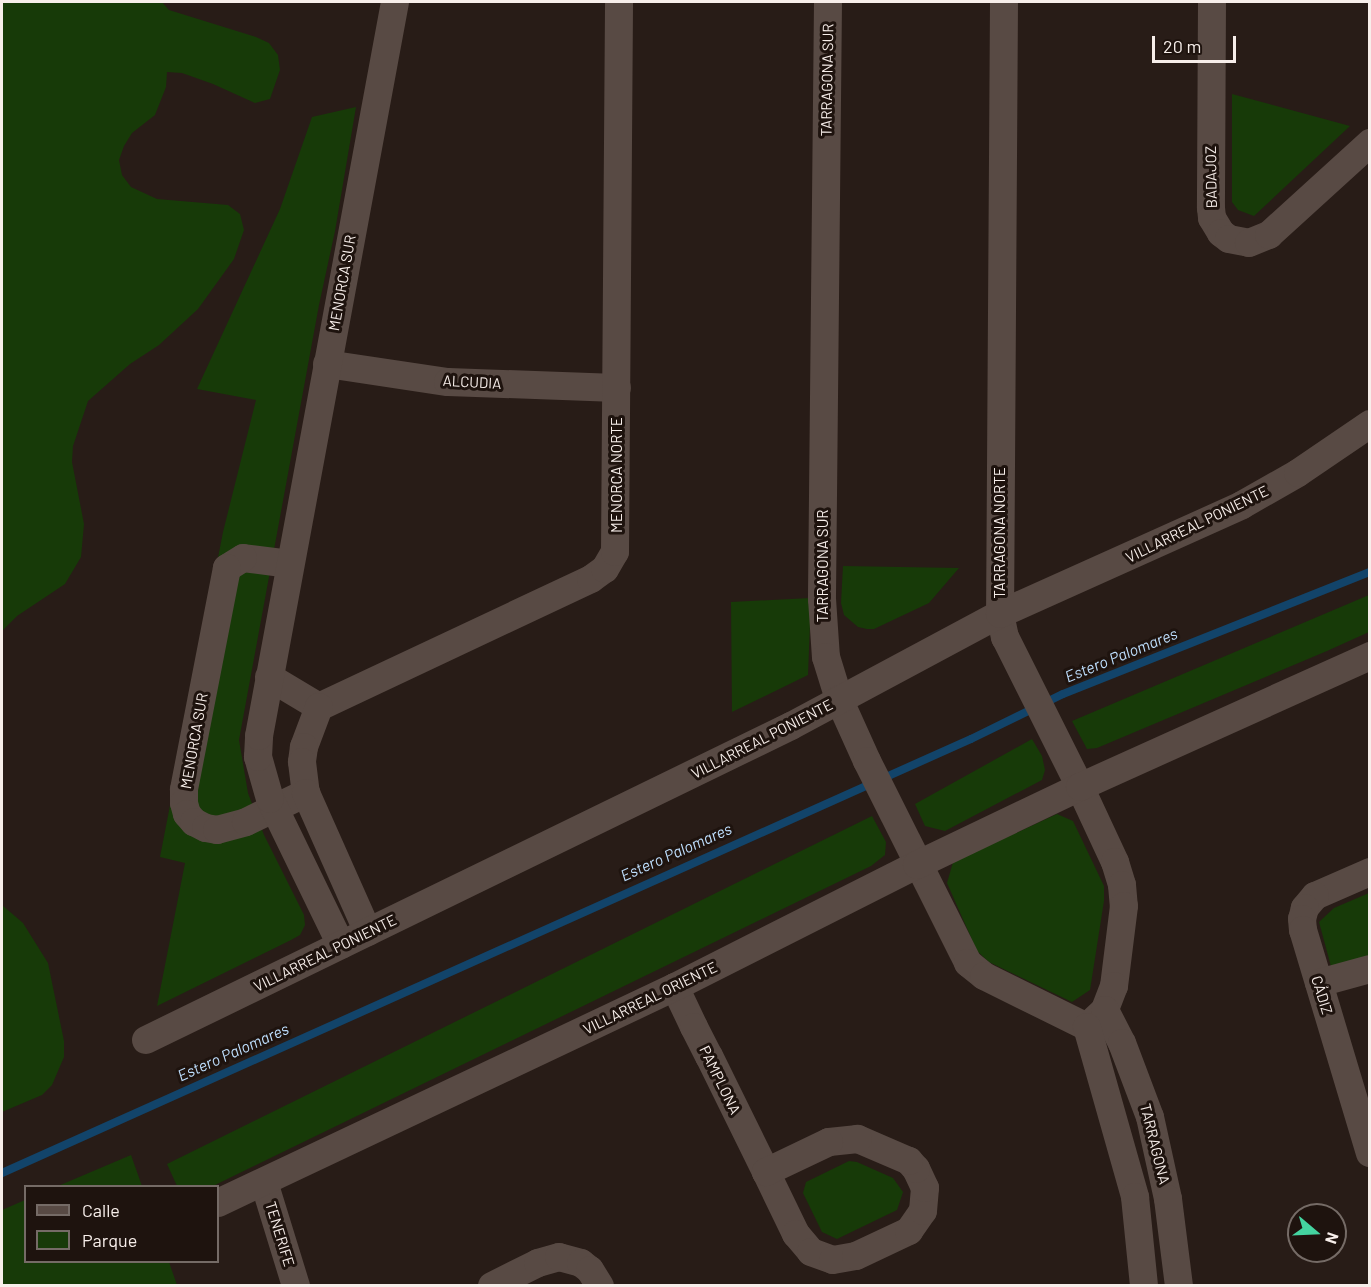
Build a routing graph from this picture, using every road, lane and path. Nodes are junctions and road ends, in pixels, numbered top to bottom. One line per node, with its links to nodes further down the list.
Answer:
1 (395, 2): 7 (street, MENORCA SUR)
2 (619, 2): 8 (street, MENORCA NORTE)
3 (828, 2): 14 (street, TARRAGONA SUR)
4 (1004, 2): 11 (street, TARRAGONA NORTE)
5 (1212, 2): 6 (street, BADAJOZ)
6 (1370, 143)
7 (327, 364): 8 (street, ALCUDIA); 10 (street, MENORCA SUR)
8 (617, 388): 15 (street, MENORCA NORTE)
9 (1370, 424): 11 (street, VILLARREAL PONIENTE)
10 (290, 564): 13 (street, MENORCA SUR); 18 (street, MENORCA SUR)
11 (1000, 614): 14 (street, VILLARREAL PONIENTE); 16 (street, TARRAGONA NORTE)
12 (1370, 656): 16 (street, VILLARREAL ORIENTE)
13 (269, 677): 15 (street); 18 (street, MENORCA SUR)
14 (839, 699): 19 (street, TARRAGONA SUR); 21 (street, VILLARREAL PONIENTE)
15 (319, 707): 17 (street)
16 (1080, 787): 19 (street, VILLARREAL ORIENTE); 26 (street, TARRAGONA NORTE)
17 (306, 793): 18 (street, MENORCA SUR); 21 (street)
18 (274, 809): 22 (street, MENORCA SUR)
19 (917, 865): 25 (street, VILLARREAL ORIENTE); 26 (street, TARRAGONA SUR)
20 (1370, 872): 24 (street, CÁDIZ)
21 (368, 932): 22 (street, VILLARREAL PONIENTE)
22 (341, 945): 27 (street, VILLARREAL PONIENTE)
23 (1370, 969): 24 (street)
24 (1319, 983): 28 (street, CÁDIZ)
25 (675, 987): 29 (street, PAMPLONA); 30 (street, VILLARREAL ORIENTE)
26 (1096, 1018): 35 (street); 36 (street, TARRAGONA)
27 (146, 1040)
28 (1370, 1154)
29 (766, 1172): 29 (street, PAMPLONA)
30 (264, 1182): 31 (street, VILLARREAL ORIENTE); 32 (street, TENERIFE)
31 (219, 1203)
32 (296, 1286)
33 (492, 1286): 34 (street)
34 (600, 1286)
35 (1144, 1286)
36 (1179, 1286)

